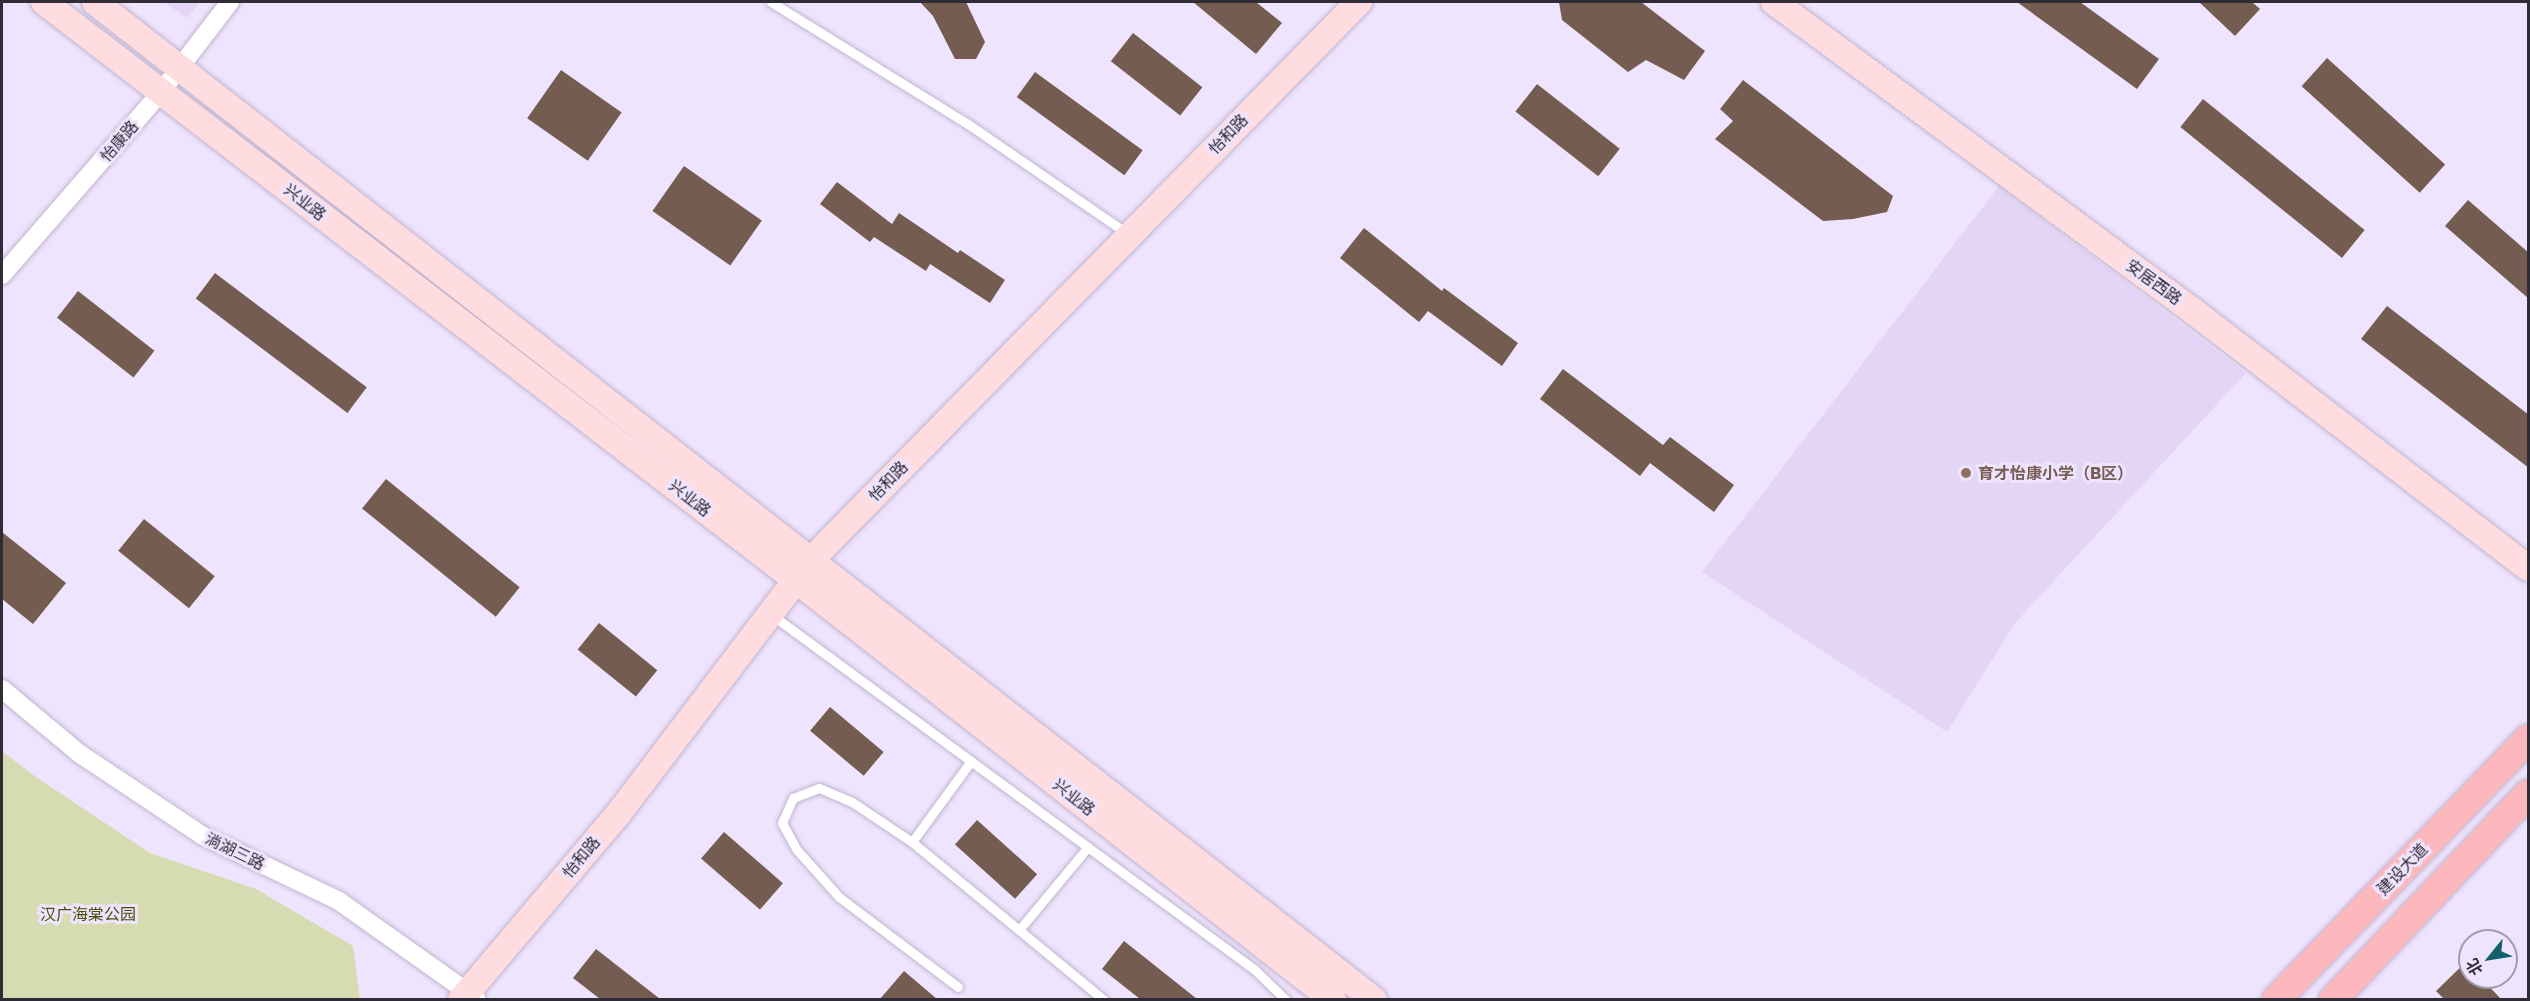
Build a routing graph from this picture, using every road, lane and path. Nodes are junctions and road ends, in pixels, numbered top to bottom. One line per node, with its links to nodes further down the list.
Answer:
1 (44, 2): 8 (main road, 兴业路)
2 (95, 2): 7 (main road, 兴业路)
3 (230, 2): 7 (street, 怡康路)
4 (771, 2): 9 (lane)
5 (1359, 2): 9 (main road, 怡和路)
6 (1774, 2): 11 (main road, 安居西路)
7 (180, 67): 8 (street, 怡康路); 12 (main road, 兴业路)
8 (161, 92): 10 (street, 怡康路); 12 (main road, 兴业路)
9 (1130, 235): 12 (main road, 怡和路)
10 (2, 275)
11 (2529, 568)
12 (803, 570): 13 (main road, 怡和路); 25 (main road, 兴业路); 26 (main road, 兴业路)
13 (770, 614): 16 (lane); 22 (main road, 怡和路)
14 (2, 689): 22 (street, 淌湖三路)
15 (2529, 738): 27 (main road, 建设大道)
16 (971, 761): 18 (lane); 19 (lane)
17 (2529, 794): 28 (main road)
18 (912, 842): 20 (lane); 21 (lane)
19 (1088, 847): 20 (lane); 24 (lane)
20 (1019, 930): 23 (lane)
21 (958, 987)
22 (469, 997)
23 (1104, 999)
24 (1286, 999)
25 (1333, 999)
26 (1374, 999)
27 (2276, 999)
28 (2333, 999)

